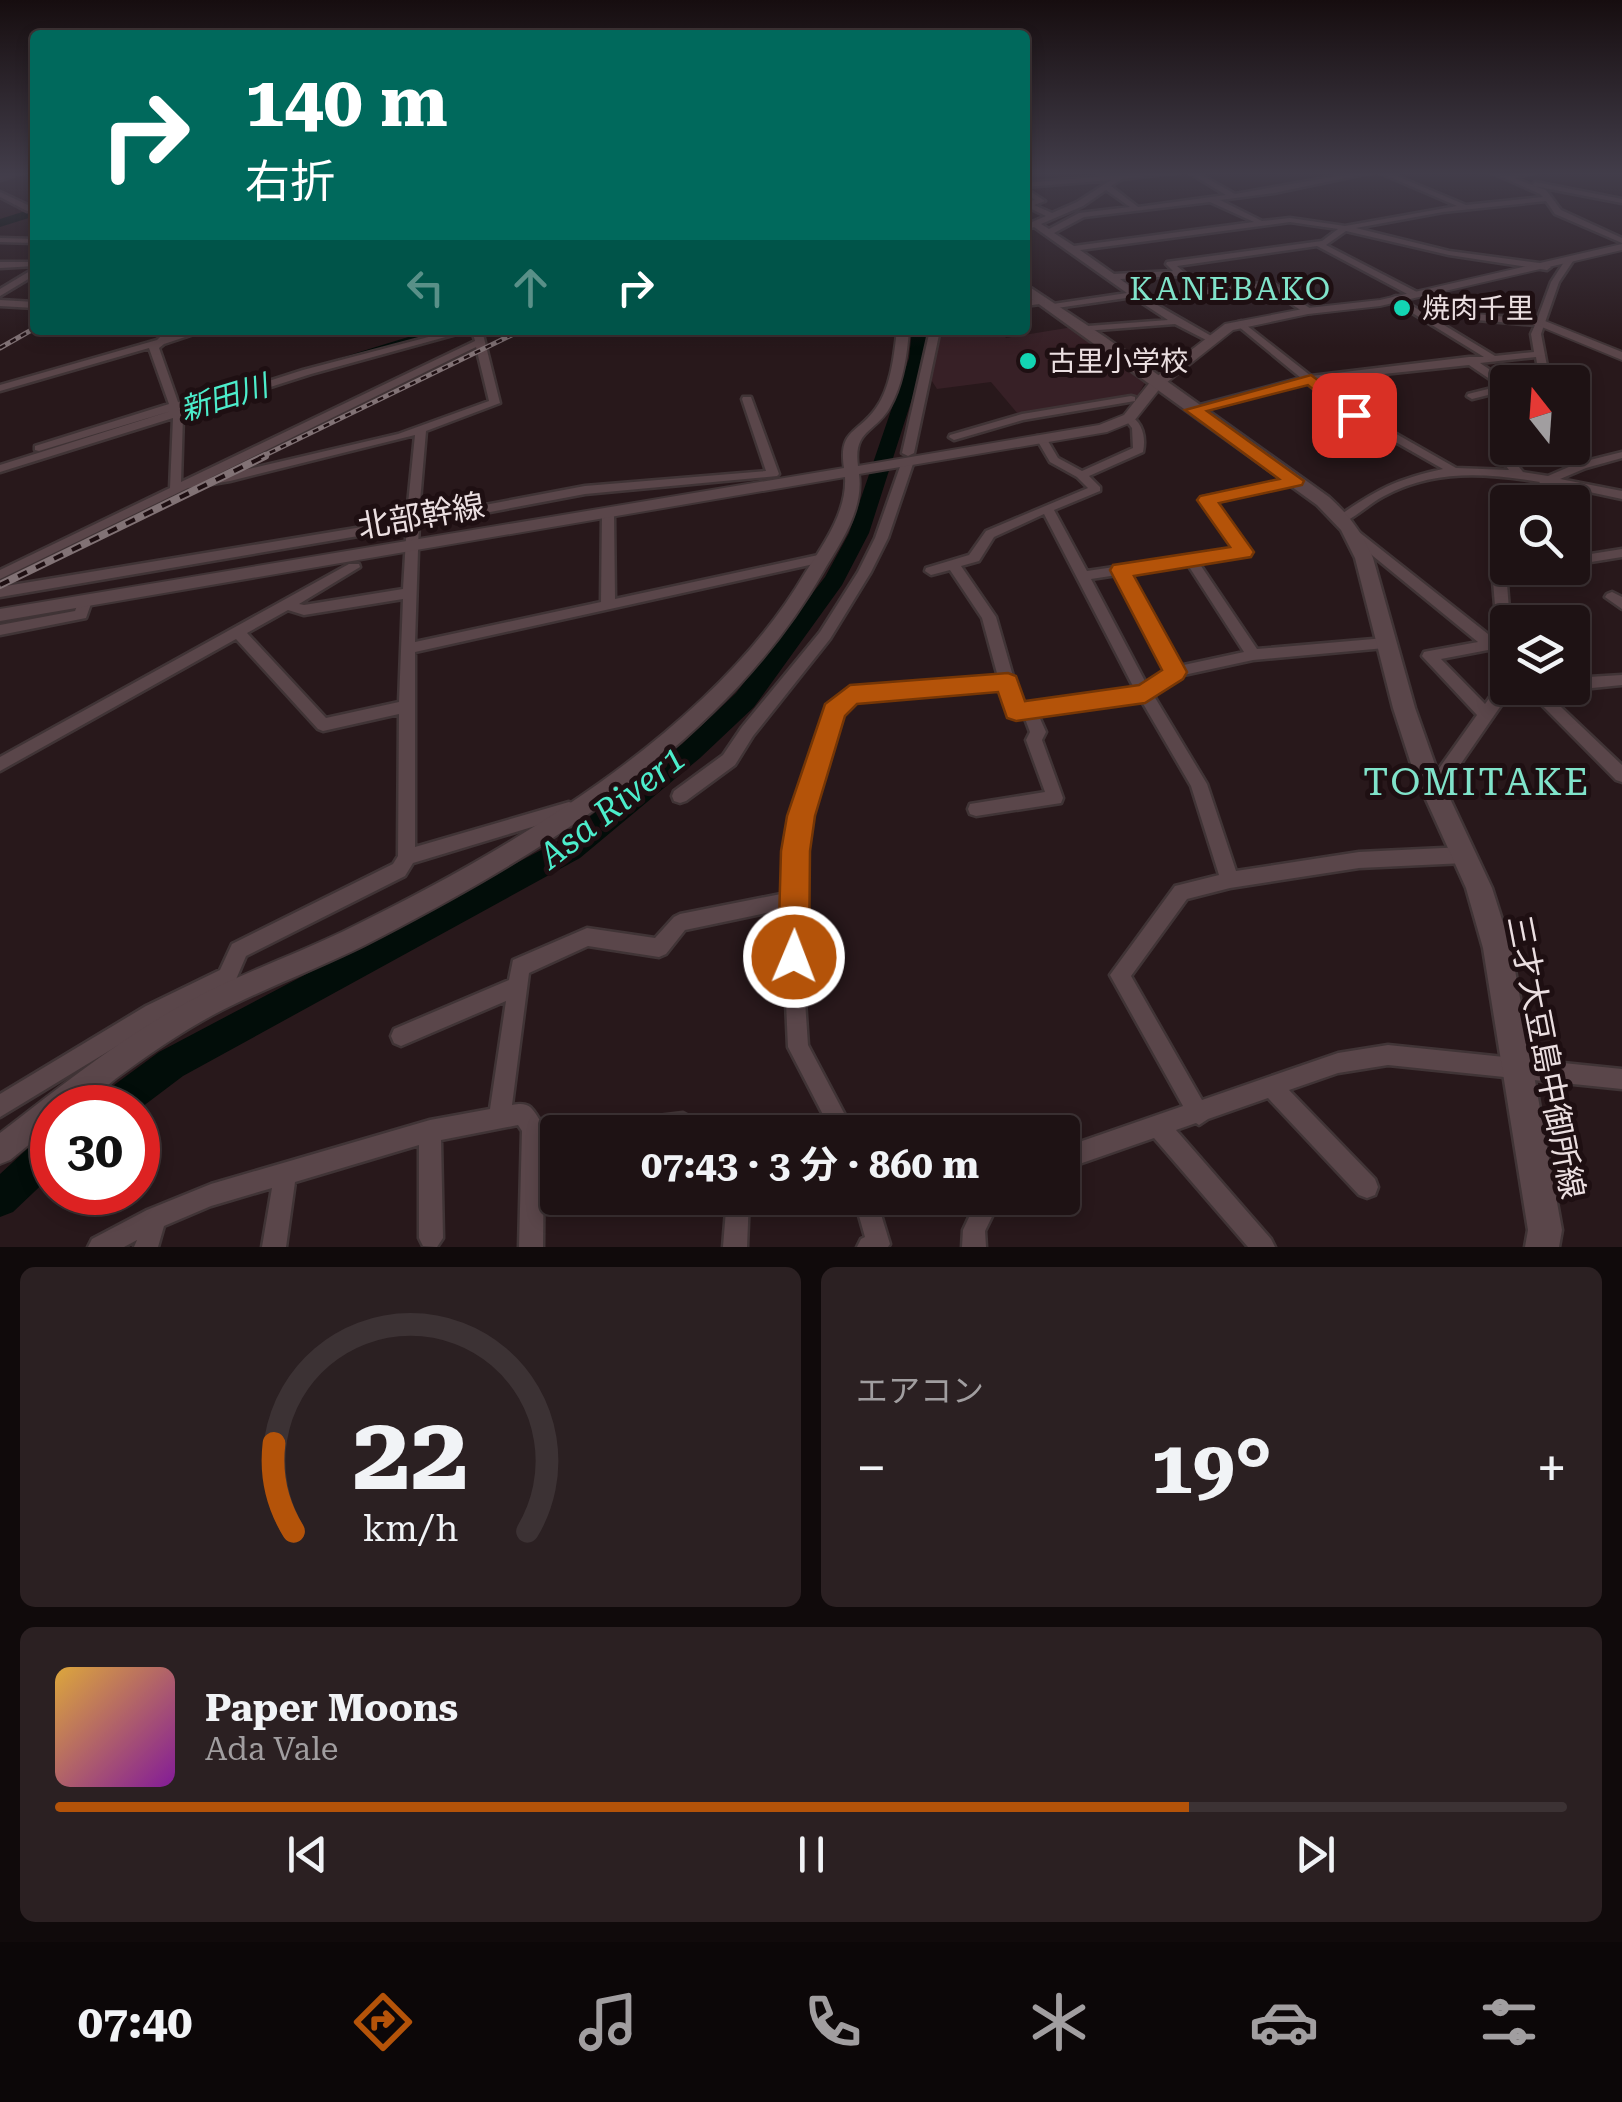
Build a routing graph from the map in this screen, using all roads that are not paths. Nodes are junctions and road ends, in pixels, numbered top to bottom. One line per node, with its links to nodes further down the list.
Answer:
1 (1046, 230): 7 (street)
2 (1052, 230): 7 (street)
3 (1201, 230): 12 (street)
4 (1342, 230): 10 (street)
5 (1354, 230): 15 (street)
6 (1594, 230): 11 (street)
7 (1049, 232): 12 (street)
8 (0, 240): 9 (street)
9 (30, 242)
10 (1318, 244): 17 (street); 24 (street)
11 (1622, 244): 13 (street)
12 (1075, 248): 19 (street)
13 (1569, 261): 15 (street); 34 (street)
14 (0, 266): 16 (street)
15 (1547, 267): 24 (street)
16 (30, 271)
17 (1178, 272): 19 (street); 23 (street)
18 (30, 274): 21 (street)
19 (1113, 277): 25 (street)
20 (30, 286): 21 (street)
21 (4, 288)
22 (1030, 291): 29 (main road)
23 (1202, 292): 25 (street); 31 (street)
24 (1414, 294): 26 (street)
25 (1140, 297): 29 (street); 33 (street)
26 (1396, 299): 31 (street); 48 (street)
27 (1030, 303): 29 (street)
28 (0, 304): 30 (street)
29 (1048, 304): 36 (main road)
30 (30, 306)
31 (1308, 311): 35 (street)
32 (1477, 317): 34 (street)
33 (1174, 322): 36 (street); 44 (street)
34 (1542, 323): 46 (street); 47 (street)
35 (1241, 324): 44 (street); 54 (street)
36 (1088, 329): 57 (main road)
37 (167, 335): 45 (street)
38 (184, 335): 45 (street)
39 (413, 335): 61 (street)
40 (447, 335): 61 (street)
41 (902, 335): 71 (street)
42 (933, 335): 68 (street)
43 (478, 336): 64 (street); 78 (street)
44 (1210, 339): 57 (street)
45 (159, 342): 55 (street); 61 (street)
46 (1540, 354): 48 (street); 51 (street)
47 (1622, 356)
48 (1492, 358): 49 (street)
49 (1469, 360): 50 (street); 53 (street)
50 (1436, 364): 52 (street); 54 (street)
51 (1542, 365)
52 (1448, 372)
53 (1490, 375)
54 (1311, 380): 60 (street); 73 (street)
55 (0, 388)
56 (1490, 392): 58 (street)
57 (1144, 394): 60 (main road); 62 (street); 63 (street); 65 (street)
58 (1472, 396)
59 (747, 400): 82 (street)
60 (1193, 410): 77 (main road)
61 (176, 411): 69 (street); 72 (street); 78 (street)
62 (1022, 416): 65 (street); 66 (street)
63 (1129, 418): 65 (street); 75 (street)
64 (421, 430): 78 (street); 84 (street)
65 (1038, 435): 68 (street); 75 (street)
66 (954, 437)
67 (1622, 455): 76 (street)
68 (904, 458): 71 (street, 北部幹線); 124 (street)
69 (0, 460)
70 (1513, 465): 74 (street)
71 (857, 466): 82 (street, 北部幹線); 88 (street)
72 (0, 470)
73 (1451, 470): 74 (street); 85 (street)
74 (1516, 472): 76 (street); 79 (street)
75 (1082, 476): 83 (street)
76 (1550, 479): 80 (street); 81 (street)
77 (1295, 481): 85 (main road); 90 (street)
78 (183, 485): 95 (street)
79 (1525, 485)
80 (1544, 485)
81 (1622, 495)
82 (608, 503): 84 (street); 86 (street, 北部幹線); 100 (street)
83 (1048, 508): 91 (street); 96 (street)
84 (413, 516): 86 (street); 97 (street)
85 (1349, 527): 106 (street); 107 (main road, 三才大豆島中御所線)
86 (412, 543): 97 (street, 北部幹線); 99 (street)
87 (1622, 553): 89 (street)
88 (823, 558): 100 (street); 125 (street)
89 (1590, 558)
90 (1192, 560): 93 (street); 110 (street)
91 (954, 564): 94 (street); 112 (street)
92 (354, 567): 101 (street)
93 (1121, 570): 96 (street); 111 (street)
94 (931, 572)
95 (0, 575)
96 (1086, 576): 115 (street)
97 (91, 590): 98 (street); 102 (street, 北部幹線); 103 (street, 北部幹線); 104 (street)
98 (0, 592)
99 (410, 593): 101 (street); 109 (street)
100 (608, 604): 109 (street)
101 (286, 605): 105 (street)
102 (0, 606)
103 (0, 616)
104 (0, 630)
105 (238, 632): 118 (street); 121 (street)
106 (1490, 642)
107 (1385, 643): 110 (street); 123 (main road, 三才大豆島中御所線)
108 (1490, 644): 120 (street)
109 (407, 650): 118 (street)
110 (1253, 654): 111 (street)
111 (1175, 672): 115 (street)
112 (1008, 682): 119 (street); 130 (street)
113 (1590, 684): 114 (street)
114 (1618, 684)
115 (1145, 694): 119 (street); 129 (street)
116 (1491, 705): 120 (street)
117 (1550, 705): 122 (street)
118 (406, 706): 128 (street)
119 (1030, 710): 126 (street)
120 (1485, 713): 123 (street)
121 (0, 765)
122 (1622, 775)
123 (1434, 789): 127 (main road, 三才大豆島中御所線)
124 (680, 796)
125 (586, 803): 128 (street); 132 (street)
126 (976, 809)
127 (1465, 856): 129 (street); 134 (main road, 三才大豆島中御所線)
128 (406, 857): 132 (street)
129 (1230, 880): 139 (street)
130 (794, 899): 131 (street); 141 (street)
131 (517, 986): 133 (street); 140 (street)
132 (157, 1022): 136 (street); 138 (street)
133 (401, 1036)
134 (1520, 1070): 135 (street); 137 (street); 164 (main road, 三才大豆島中御所線)
135 (1622, 1079)
136 (82, 1085)
137 (1272, 1088): 139 (street); 150 (street)
138 (0, 1106)
139 (1199, 1114): 143 (street)
140 (500, 1115): 144 (street); 146 (street)
141 (834, 1115)
142 (30, 1127): 147 (street)
143 (1159, 1127): 148 (street); 163 (street)
144 (534, 1129): 145 (street); 159 (street)
145 (540, 1130)
146 (430, 1131): 149 (street); 155 (street)
147 (0, 1150)
148 (1080, 1153)
149 (285, 1173): 154 (street); 158 (street)
150 (1367, 1186)
151 (737, 1215): 160 (street)
152 (870, 1215): 161 (street)
153 (982, 1215): 162 (street)
154 (155, 1218): 156 (street); 157 (street)
155 (431, 1238)
156 (100, 1247)
157 (146, 1247)
158 (274, 1247)
159 (531, 1247)
160 (735, 1247)
161 (869, 1247)
162 (974, 1247)
163 (1264, 1247)
164 (1542, 1247)

